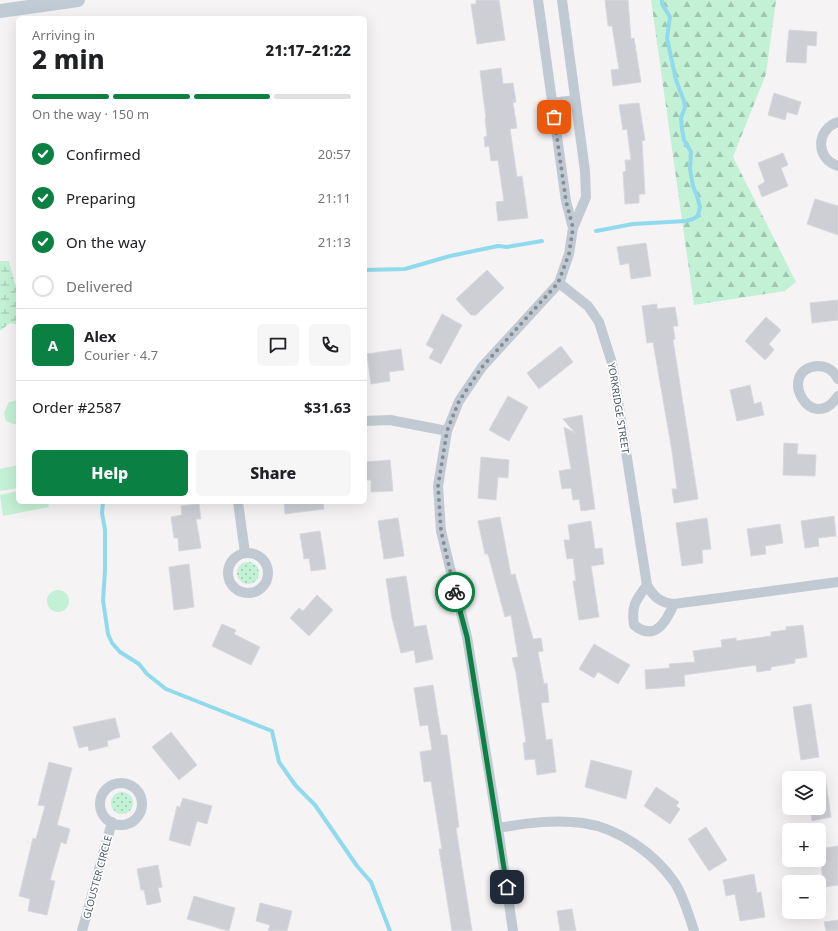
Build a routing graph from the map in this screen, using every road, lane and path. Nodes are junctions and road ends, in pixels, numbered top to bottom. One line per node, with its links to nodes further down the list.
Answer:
1 (78, 0): 4 (street)
2 (538, 0): 6 (street)
3 (562, 0): 5 (street)
4 (0, 11)
5 (575, 100): 6 (street); 9 (street)
6 (552, 103): 9 (street)
7 (838, 122): 8 (street)
8 (838, 166)
9 (573, 228): 10 (street)
10 (558, 283): 14 (street); 18 (street, YORKRIDGE STREET)
11 (837, 375): 12 (street)
12 (838, 396)
13 (367, 422): 14 (street)
14 (447, 431): 21 (street)
15 (238, 504): 16 (street)
16 (245, 553)
17 (838, 582): 19 (street)
18 (647, 585): 19 (street); 19 (street)
19 (674, 604)
20 (112, 822): 20 (street, GLOUSTER CIRCLE); 22 (street, GLOUSTER CIRCLE)
21 (498, 828): 23 (street); 24 (street)
22 (82, 931)
23 (513, 931)
24 (694, 931)

